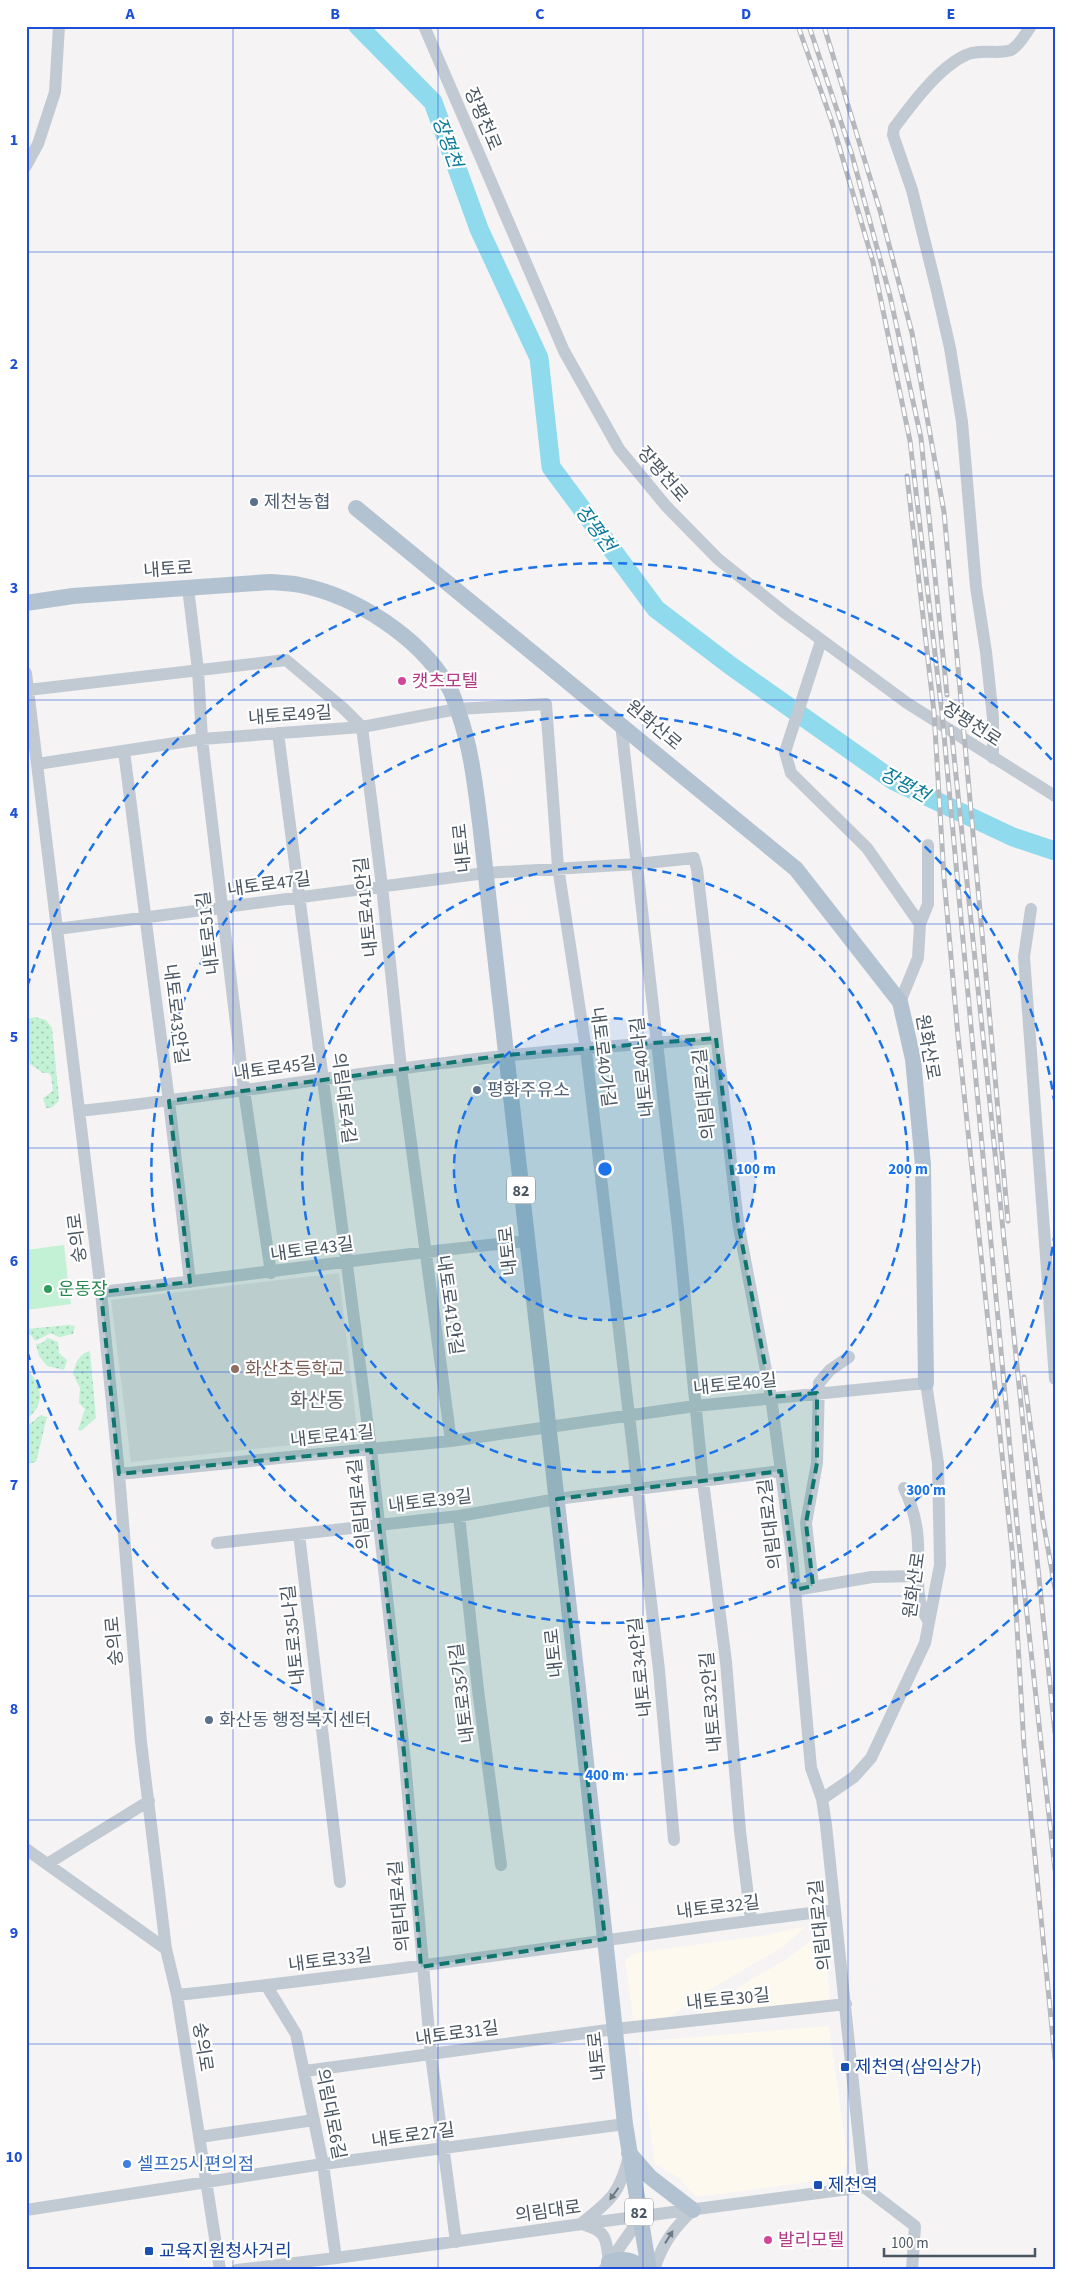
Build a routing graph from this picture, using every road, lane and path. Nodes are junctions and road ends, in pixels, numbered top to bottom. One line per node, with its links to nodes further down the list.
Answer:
1 (58, 26): 4 (street)
2 (424, 26): 8 (street, 장평천로)
3 (1031, 26): 19 (street)
4 (26, 166)
5 (356, 508): 14 (main road, 원화산로)
6 (188, 588): 7 (main road, 내토로 / 82); 9 (street, 내토로51길); 13 (main road, 내토로 / 82)
7 (26, 603)
8 (821, 640): 19 (street, 장평천로); 32 (street)
9 (198, 670): 11 (street); 15 (street); 17 (street, 내토로51길)
10 (26, 673): 11 (street, 숭의로)
11 (28, 690): 20 (street, 숭의로)
12 (546, 704): 13 (street, 내토로49길); 25 (street, 내토로40가길)
13 (457, 709): 15 (street, 내토로49길); 26 (main road, 내토로 / 82)
14 (621, 724): 24 (street, 내토로40나길); 34 (main road, 원화산로)
15 (362, 727): 16 (street, 내토로49길); 27 (street, 내토로41안길)
16 (278, 733): 17 (street, 내토로49길); 28 (street, 의림대로4길)
17 (202, 739): 18 (street, 내토로49길); 29 (street, 내토로51길)
18 (124, 751): 20 (street, 내토로49길); 31 (street, 내토로43안길)
19 (993, 758): 21 (street, 장평천로)
20 (37, 764): 33 (street, 숭의로)
21 (1055, 796)
22 (928, 845): 32 (street)
23 (694, 858): 24 (street, 내토로47길); 35 (street, 의림대로2길)
24 (637, 864): 25 (street, 내토로47길); 36 (street, 내토로40나길)
25 (558, 867): 26 (street, 내토로47길); 37 (street, 내토로40가길)
26 (485, 873): 27 (street, 내토로47길); 38 (main road, 내토로 / 82)
27 (382, 886): 28 (street, 내토로47길); 39 (street, 내토로41안길)
28 (300, 897): 29 (street, 내토로47길); 40 (street, 의림대로4길)
29 (223, 908): 31 (street, 내토로47길); 41 (street, 내토로51길)
30 (1030, 909): 51 (street)
31 (146, 917): 33 (street, 내토로47길); 42 (street, 내토로43안길)
32 (920, 924): 34 (street)
33 (57, 929): 43 (street, 숭의로)
34 (900, 1002): 52 (main road, 원화산로)
35 (716, 1038): 36 (street, 내토로45길); 54 (street, 의림대로2길)
36 (657, 1043): 37 (street, 내토로45길); 55 (street, 내토로40나길)
37 (586, 1050): 38 (street, 내토로45길); 56 (street, 내토로40가길)
38 (506, 1055): 39 (street, 내토로45길); 44 (main road, 내토로 / 82)
39 (401, 1068): 40 (street, 내토로45길); 45 (street, 내토로41안길)
40 (324, 1078): 41 (street, 내토로45길); 46 (street, 의림대로4길)
41 (244, 1090): 42 (street, 내토로45길); 47 (street, 내토로51길)
42 (169, 1101): 43 (street, 내토로45길); 48 (street, 내토로43안길)
43 (80, 1111): 49 (street, 숭의로)
44 (527, 1240): 45 (street, 내토로43길); 57 (main road, 내토로 / 82)
45 (425, 1251): 46 (street, 내토로43길); 58 (street, 내토로41안길)
46 (346, 1262): 47 (street, 내토로43길); 59 (street, 의림대로4길)
47 (271, 1272): 48 (street, 내토로43길)
48 (190, 1282): 49 (street, 내토로43길)
49 (101, 1292): 61 (street, 숭의로)
50 (849, 1357): 53 (street)
51 (1055, 1379)
52 (926, 1383): 53 (street, 내토로40길); 73 (street, 원화산로)
53 (817, 1393): 54 (street, 내토로40길); 71 (street)
54 (771, 1397): 55 (street, 내토로40길); 60 (street, 의림대로2길)
55 (695, 1406): 56 (street, 내토로40길); 62 (street, 내토로40나길)
56 (627, 1415): 57 (street, 내토로40길); 64 (street, 내토로40가길)
57 (548, 1426): 58 (street, 내토로41길); 65 (main road, 내토로 / 82)
58 (451, 1441): 59 (street, 내토로41길)
59 (371, 1450): 61 (street, 내토로41길); 67 (street, 의림대로4길)
60 (782, 1471): 62 (street, 내토로39길); 72 (street, 의림대로2길)
61 (119, 1474): 75 (street, 숭의로)
62 (703, 1481): 64 (street, 내토로39길); 82 (street, 내토로32안길)
63 (904, 1488): 70 (street)
64 (637, 1489): 65 (street, 내토로39길); 76 (street, 내토로34안길)
65 (557, 1499): 66 (street, 내토로39길); 83 (main road, 내토로 / 82)
66 (459, 1516): 67 (street, 내토로39길); 79 (street, 내토로35가길)
67 (379, 1525): 68 (street, 내토로39길); 85 (street, 의림대로4길)
68 (299, 1534): 69 (street, 내토로39길); 80 (street, 내토로35나길)
69 (218, 1543)
70 (918, 1576): 71 (street); 73 (street)
71 (813, 1586): 72 (street)
72 (795, 1590): 74 (street, 의림대로2길)
73 (929, 1622): 74 (street, 원화산로)
74 (822, 1799): 81 (street, 의림대로2길)
75 (148, 1801): 78 (street); 84 (street, 숭의로)
76 (674, 1840)
77 (26, 1849): 78 (street)
78 (47, 1864): 84 (street)
79 (502, 1864)
80 (340, 1882)
81 (836, 1910): 82 (street, 내토로32길); 88 (street, 의림대로2길)
82 (751, 1920): 83 (street, 내토로32길)
83 (605, 1939): 85 (street, 내토로33길); 89 (main road, 내토로 / 82)
84 (166, 1949): 87 (street, 숭의로)
85 (422, 1967): 86 (street, 내토로33길); 90 (street, 의림대로4길)
86 (266, 1985): 87 (street, 내토로33길); 91 (street, 의림대로6길)
87 (177, 1994): 94 (street, 숭의로)
88 (846, 2004): 89 (street, 내토로30길); 99 (street, 의림대로2길)
89 (615, 2028): 90 (street, 내토로31길); 93 (main road, 내토로 / 82)
90 (431, 2055): 91 (street, 내토로31길); 95 (street, 의림대로4길)
91 (305, 2071): 92 (street, 의림대로6길)
92 (314, 2120): 94 (street); 97 (street, 의림대로6길)
93 (625, 2124): 95 (street, 내토로27길); 96 (main road, 내토로 / 82)
94 (200, 2137): 98 (street, 숭의로)
95 (443, 2148): 97 (street, 내토로27길); 104 (street, 의림대로4길)
96 (629, 2153): 101 (main road); 102 (main road, 내토로 / 82); 103 (street, one-way to 103)
97 (323, 2164): 98 (street, 내토로27길); 105 (street, 의림대로6길)
98 (207, 2182): 100 (street, 내토로27길); 108 (street, 숭의로)
99 (864, 2187): 101 (street, 의림대로); 113 (street)
100 (26, 2210)
101 (693, 2210): 102 (street, 의림대로); 112 (street, one-way to 101)
102 (640, 2218): 103 (street, 의림대로); 107 (street); 111 (main road, 내토로 / 82)
103 (582, 2224): 104 (street, 의림대로); 107 (street)
104 (456, 2242): 105 (street, 의림대로)
105 (336, 2258): 106 (street, 의림대로)
106 (318, 2265): 109 (street, 의림대로)
107 (607, 2266): 110 (main road)
108 (220, 2270)
109 (237, 2270)
110 (643, 2270)
111 (650, 2270)
112 (654, 2270)
113 (912, 2270)

